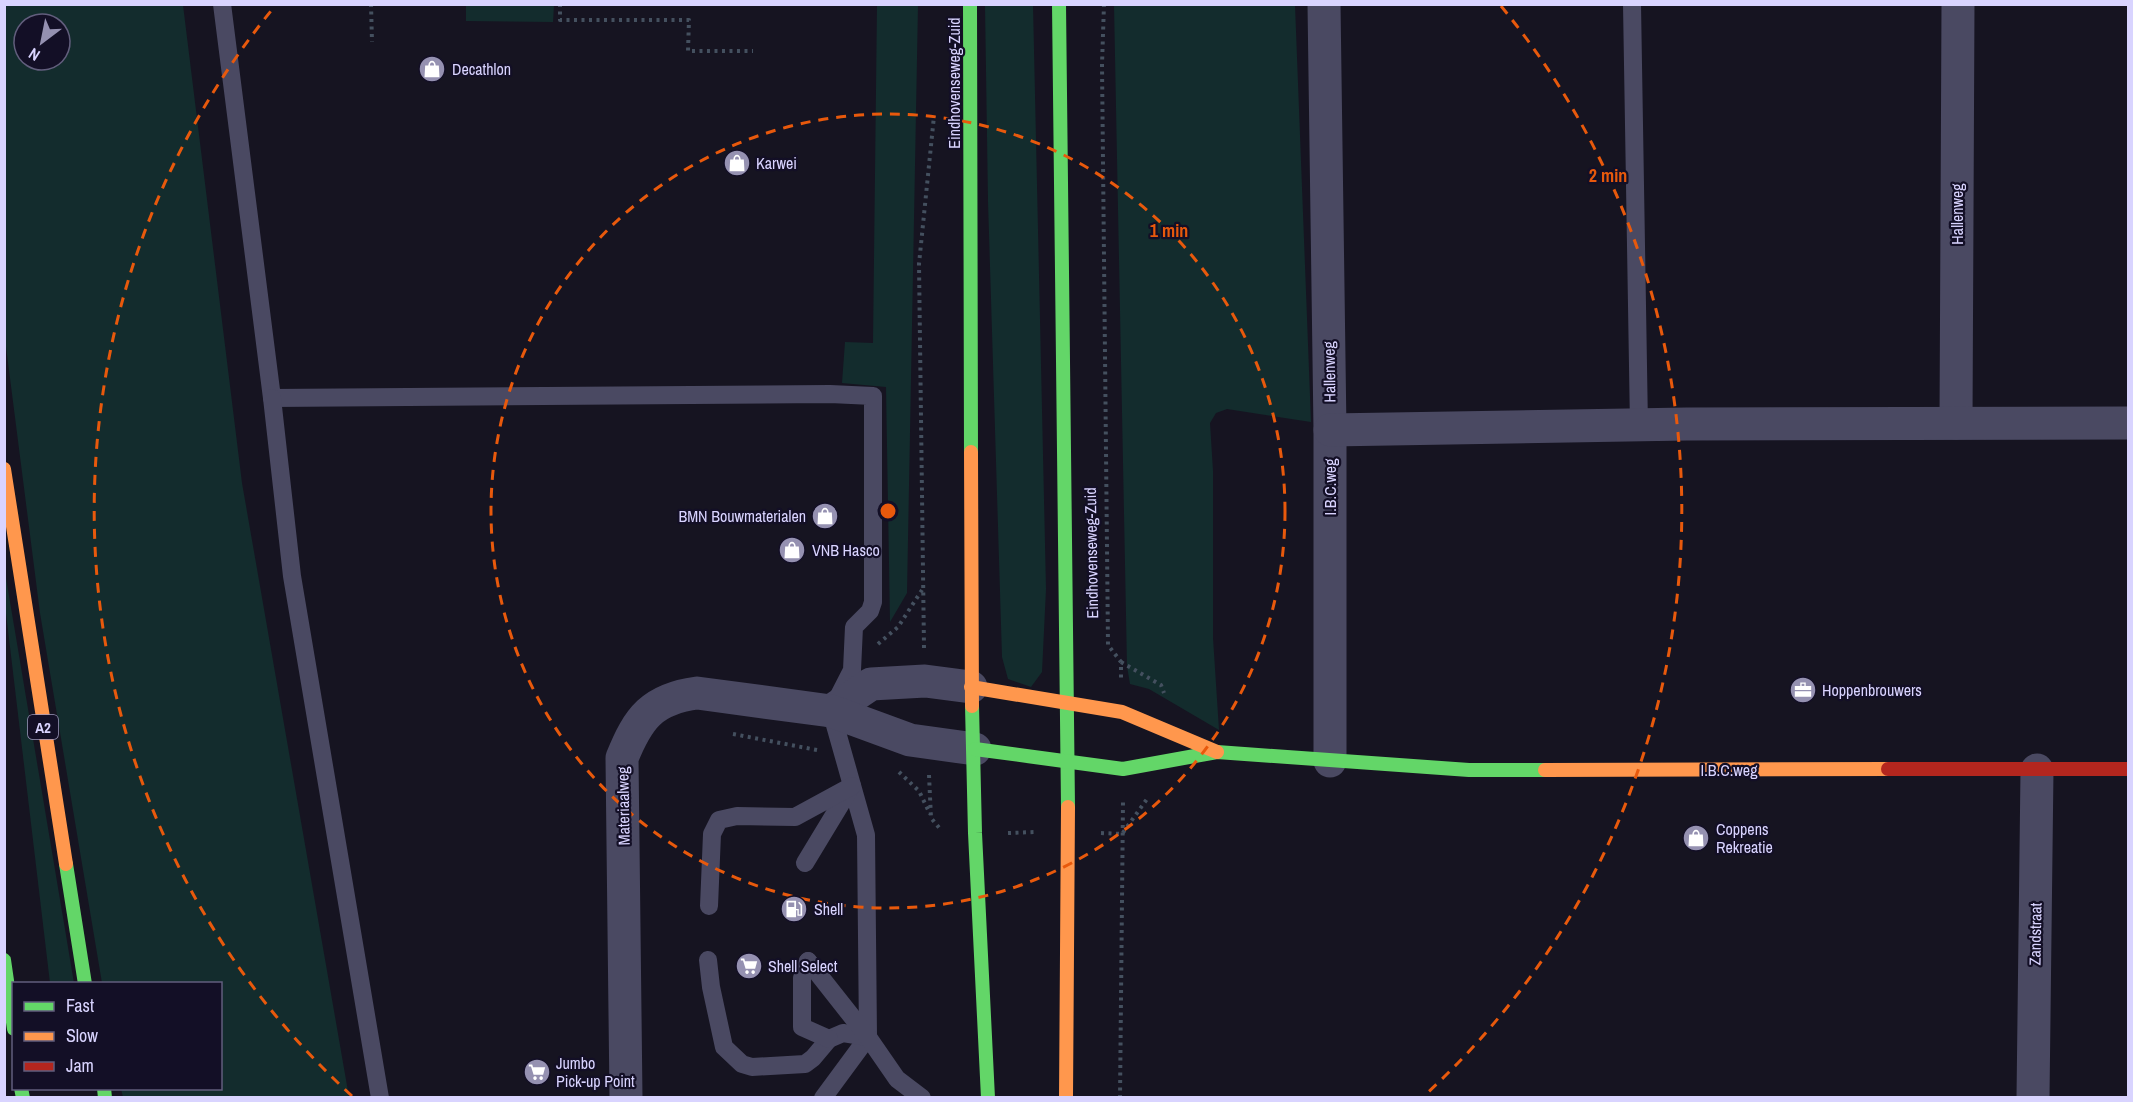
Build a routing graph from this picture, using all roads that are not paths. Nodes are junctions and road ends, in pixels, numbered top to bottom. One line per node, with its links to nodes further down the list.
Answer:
1 (222, 4): 7 (lane)
2 (970, 4): 13 (main road, Eindhovenseweg-Zuid)
3 (1059, 4): 14 (main road, Eindhovenseweg-Zuid)
4 (1324, 4): 11 (street, Hallenweg)
5 (1632, 4): 10 (lane)
6 (1958, 4): 8 (street, Hallenweg)
7 (272, 398): 15 (lane); 31 (lane)
8 (1956, 423): 9 (street); 10 (street)
9 (2128, 423)
10 (1640, 426): 11 (street)
11 (1330, 430): 18 (street, I.B.C.weg)
12 (4, 469): 27 (main road, A2)
13 (971, 687): 14 (main road, I.B.C.weg); 15 (street); 16 (main road, Eindhovenseweg-Zuid)
14 (1069, 703): 17 (main road, I.B.C.weg); 19 (main road, Eindhovenseweg-Zuid)
15 (831, 711): 16 (street, Materiaalweg); 22 (lane); 32 (street, Materiaalweg)
16 (975, 749): 19 (main road, I.B.C.weg); 35 (main road, Eindhovenseweg-Zuid)
17 (1217, 752): 18 (main road, I.B.C.weg); 19 (main road, I.B.C.weg)
18 (1330, 760): 21 (main road, I.B.C.weg)
19 (1067, 763): 36 (main road, Eindhovenseweg-Zuid)
20 (2128, 769): 21 (main road, I.B.C.weg)
21 (2037, 770): 37 (street, Zandstraat)
22 (852, 786): 23 (lane); 24 (lane); 29 (lane)
23 (805, 862)
24 (710, 906)
25 (4, 960): 28 (main road)
26 (708, 960): 30 (lane)
27 (85, 982)
28 (12, 1015)
29 (868, 1037): 30 (lane); 30 (lane); 33 (lane); 34 (lane)
30 (829, 1039)
31 (380, 1098)
32 (626, 1098)
33 (823, 1098)
34 (922, 1098)
35 (988, 1098)
36 (1066, 1098)
37 (2033, 1098)

